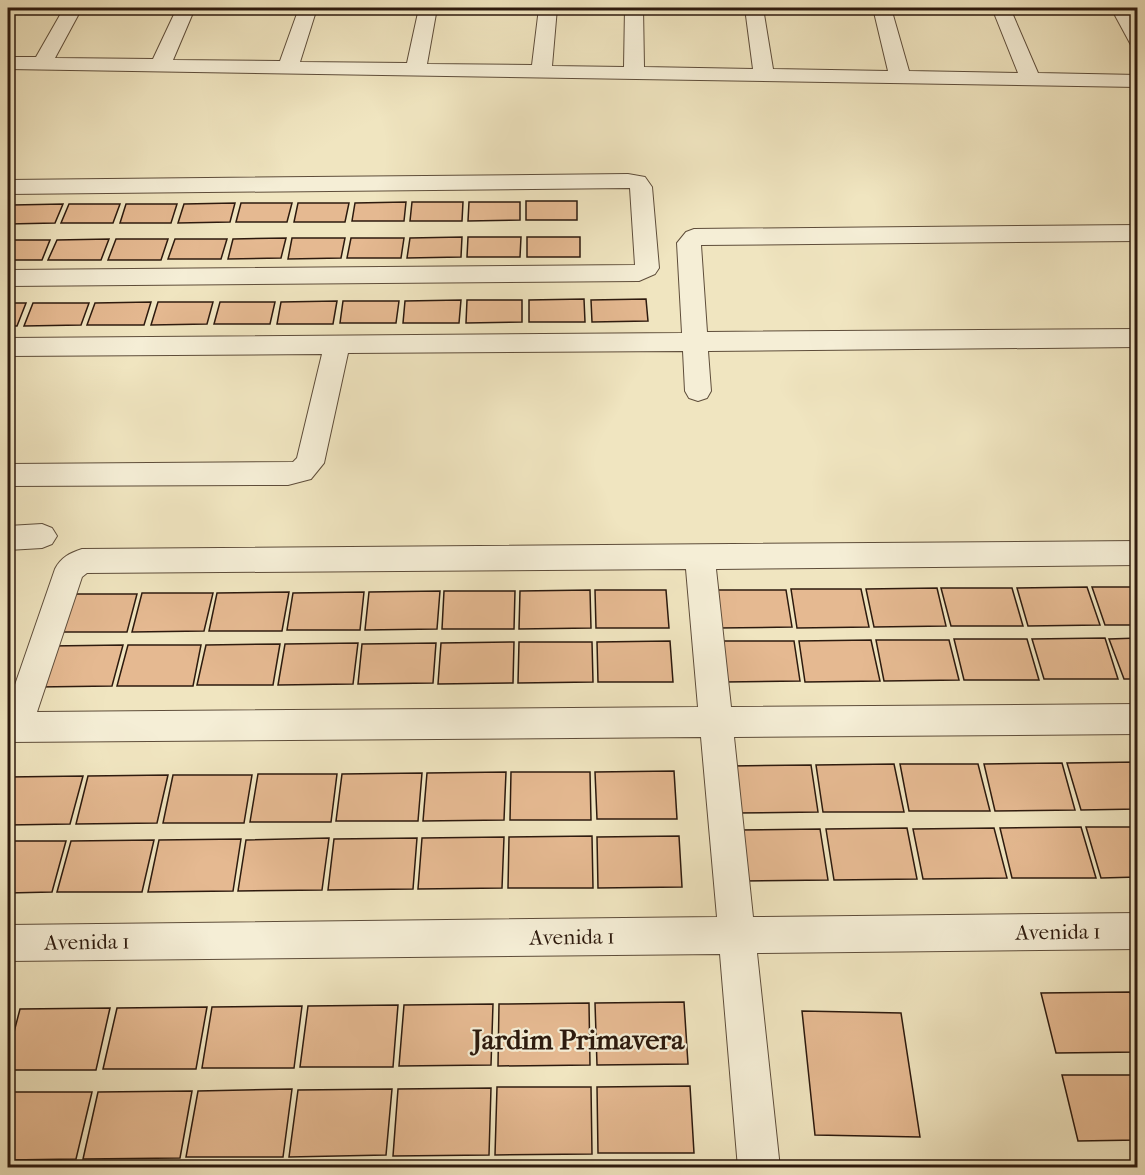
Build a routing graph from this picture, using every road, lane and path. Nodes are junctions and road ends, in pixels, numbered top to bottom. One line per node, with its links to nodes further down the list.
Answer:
1 (73, 8): 13 (street)
2 (186, 8): 14 (street)
3 (308, 8): 15 (street)
4 (428, 8): 16 (street)
5 (548, 8): 17 (street)
6 (634, 8): 18 (street)
7 (754, 8): 19 (street)
8 (882, 8): 20 (street)
9 (1001, 8): 21 (street)
10 (1120, 8): 11 (street)
11 (1137, 41)
12 (8, 63): 13 (street)
13 (42, 64): 14 (street)
14 (160, 66): 15 (street)
15 (288, 68): 16 (street)
16 (416, 70): 17 (street)
17 (541, 72): 18 (street)
18 (634, 73): 19 (street)
19 (764, 75): 20 (street)
20 (900, 77): 21 (street)
21 (1030, 79): 22 (street)
22 (1137, 81)
23 (8, 187): 25 (street)
24 (1137, 233): 27 (street)
25 (8, 278)
26 (1137, 338): 27 (street)
27 (695, 340): 28 (street); 30 (street)
28 (337, 344): 29 (street); 31 (street)
29 (8, 347)
30 (698, 391)
31 (8, 475)
32 (42, 536): 33 (street)
33 (8, 538)
34 (1137, 553): 35 (street)
35 (700, 558): 37 (street); 38 (street)
36 (1137, 719): 37 (street)
37 (716, 721): 38 (street); 40 (street)
38 (12, 727)
39 (1137, 931): 40 (street, Avenida 1)
40 (736, 935): 41 (street, Avenida 1); 42 (street)
41 (8, 943)
42 (759, 1167)

